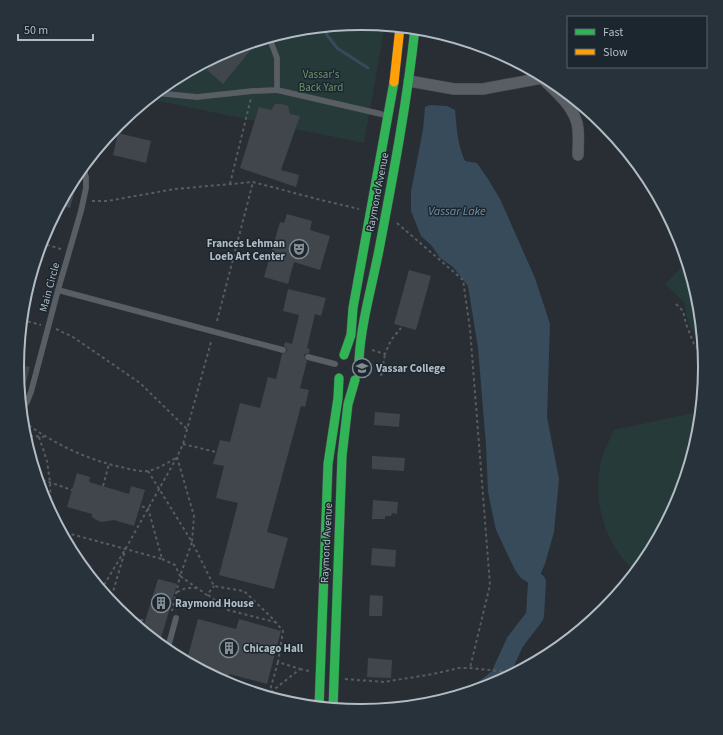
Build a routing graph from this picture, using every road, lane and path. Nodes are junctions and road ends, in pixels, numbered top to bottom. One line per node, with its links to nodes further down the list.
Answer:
1 (399, 32): 10 (main road, Raymond Avenue)
2 (414, 34): 5 (main road, Raymond Avenue)
3 (271, 43): 6 (lane)
4 (536, 78): 5 (street)
5 (409, 81): 19 (main road, Raymond Avenue)
6 (277, 90): 7 (lane); 10 (lane)
7 (253, 91): 9 (lane); 14 (path)
8 (556, 92): 11 (street)
9 (165, 94)
10 (388, 117): 18 (main road, Raymond Avenue)
11 (578, 154)
12 (85, 174): 22 (lane, Main Circle)
13 (253, 182): 14 (path); 16 (path); 25 (path)
14 (230, 184): 15 (path)
15 (92, 201)
16 (359, 208)
17 (395, 221): 77 (path)
18 (366, 241): 19 (lane); 34 (main road, Raymond Avenue)
19 (380, 244): 37 (main road, Raymond Avenue)
20 (47, 245): 21 (path)
21 (61, 249)
22 (58, 290): 32 (lane); 41 (lane, Main Circle)
23 (676, 304): 31 (path)
24 (27, 321): 26 (path)
25 (217, 321)
26 (43, 326)
27 (401, 328): 33 (path)
28 (56, 329): 43 (path)
29 (211, 342): 43 (path)
30 (367, 348): 33 (path)
31 (698, 349)
32 (283, 350)
33 (385, 354): 38 (path)
34 (344, 355): 36 (main road, Raymond Avenue); 37 (main road)
35 (308, 357): 36 (lane)
36 (335, 364): 39 (main road, Raymond Avenue)
37 (360, 366): 40 (main road, Raymond Avenue)
38 (380, 376)
39 (339, 378): 40 (main road); 82 (main road, Raymond Avenue)
40 (355, 380): 83 (main road, Raymond Avenue)
41 (26, 403)
42 (29, 426): 46 (path)
43 (187, 429): 47 (path)
44 (31, 436): 45 (path)
45 (39, 437): 46 (path); 53 (path)
46 (45, 437): 50 (path)
47 (183, 444): 48 (path); 49 (path)
48 (216, 452)
49 (177, 457): 51 (path); 55 (path); 61 (path)
50 (109, 464): 51 (path); 54 (path)
51 (148, 471): 55 (path)
52 (44, 480): 53 (path)
53 (50, 482): 56 (path); 57 (path)
54 (103, 486)
55 (159, 489): 59 (path); 61 (path)
56 (72, 490)
57 (51, 498)
58 (140, 506): 59 (path)
59 (148, 508): 62 (path); 63 (path)
60 (67, 533): 62 (path)
61 (192, 542): 64 (path); 66 (path)
62 (126, 548): 63 (path); 65 (path); 69 (path)
63 (162, 559): 64 (path)
64 (180, 576): 67 (path); 68 (path)
65 (104, 585)
66 (214, 586): 70 (path); 74 (path)
67 (198, 588): 68 (path); 70 (path)
68 (177, 592): 71 (path)
69 (112, 595)
70 (207, 595): 74 (path)
71 (174, 618): 75 (lane)
72 (138, 620): 73 (path)
73 (145, 622)
74 (276, 622): 76 (path)
75 (168, 644)
76 (278, 662): 80 (path); 81 (path)
77 (470, 668): 78 (path); 79 (path)
78 (507, 672)
79 (340, 679)
80 (270, 692)
81 (271, 692)
82 (319, 702)
83 (333, 703)

